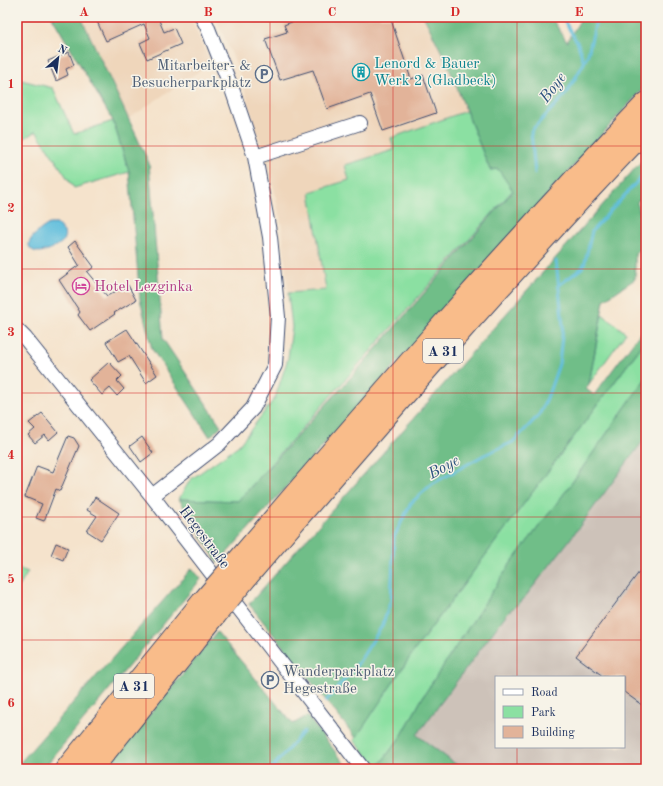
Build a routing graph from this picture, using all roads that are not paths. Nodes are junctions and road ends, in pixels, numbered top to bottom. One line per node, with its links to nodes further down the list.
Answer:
1 (202, 17): 5 (street)
2 (646, 103): 8 (highway, A 31)
3 (360, 123): 5 (street)
4 (646, 130): 8 (highway, A 31)
5 (255, 157): 7 (street)
6 (17, 330): 7 (street, Hegestraße)
7 (152, 496): 12 (street, Hegestraße)
8 (240, 571): 9 (highway, A 31, bridge)
9 (209, 609): 10 (highway, A 31); 11 (highway, A 31)
10 (66, 769)
11 (92, 769)
12 (363, 769)

